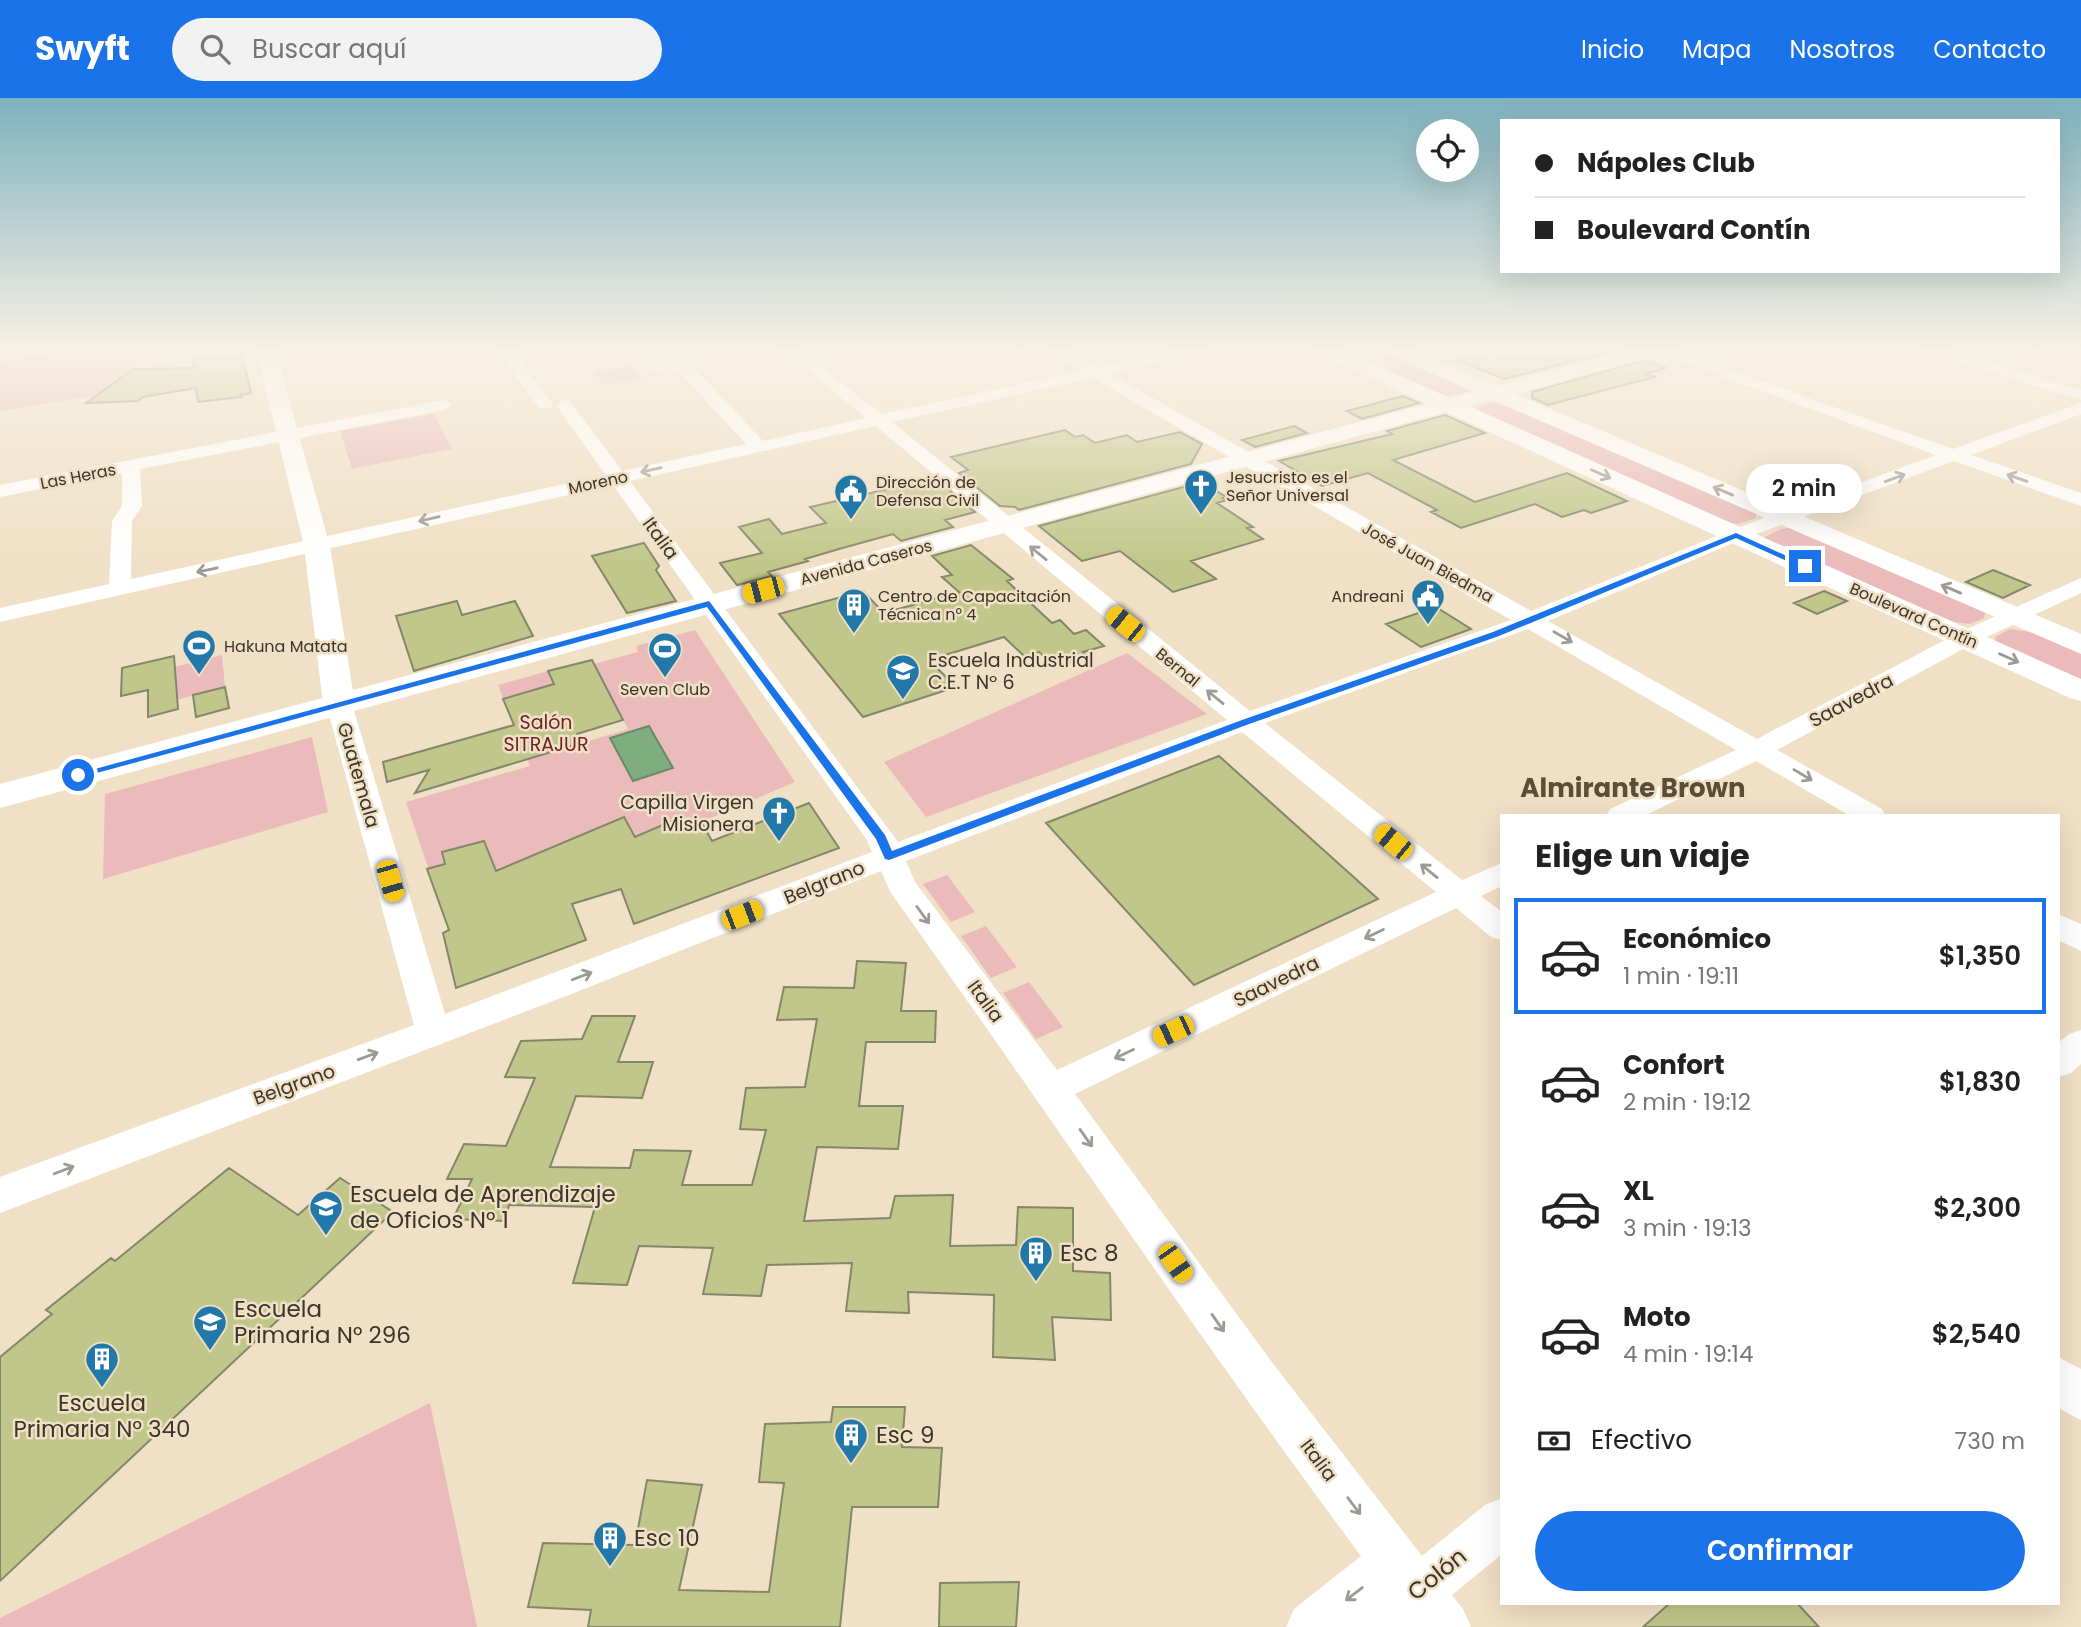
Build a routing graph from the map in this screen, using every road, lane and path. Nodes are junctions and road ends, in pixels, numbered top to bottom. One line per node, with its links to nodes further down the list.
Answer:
1 (284, 421): 13 (street, Guatemala)
2 (364, 421): 13 (street, Las Heras)
3 (576, 421): 18 (street, Italia)
4 (735, 421): 14 (street)
5 (873, 421): 14 (street, Moreno)
6 (881, 421): 22 (street, Bernal)
7 (1179, 421): 16 (street, José Juan Biedma)
8 (1393, 421): 16 (main road, Avenida Caseros)
9 (1483, 421): 23 (main road, Boulevard Contín, one-way to 23)
10 (1561, 421): 21 (main road, Boulevard Contín, one-way to 10)
11 (1856, 421): 15 (street)
12 (2045, 421): 15 (street, Belgrano)
13 (288, 437): 17 (street, Las Heras); 24 (street, Guatemala)
14 (758, 446): 18 (street, Moreno, one-way to 18)
15 (1953, 456): 20 (street, one-way to 15); 21 (street, Belgrano, one-way to 15)
16 (1247, 461): 22 (main road, Avenida Caseros); 30 (street, José Juan Biedma)
17 (131, 466): 19 (street, Las Heras); 26 (street)
18 (617, 478): 24 (street, Moreno, one-way to 24); 27 (street, Italia)
19 (0, 491)
20 (2081, 500)
21 (1785, 519): 23 (street, Belgrano); 29 (main road, Boulevard Contín, one-way to 21)
22 (1004, 525): 27 (main road, Avenida Caseros); 35 (street, Bernal, one-way to 22)
23 (1736, 535): 30 (street, Belgrano); 31 (main road, Boulevard Contín)
24 (317, 545): 26 (street, Moreno, one-way to 26); 34 (street, Guatemala)
25 (2081, 585): 29 (street, Saavedra)
26 (120, 589): 28 (street, Moreno)
27 (709, 604): 34 (main road, Avenida Caseros); 40 (street, Italia)
28 (0, 615)
29 (2014, 617): 31 (street, Saavedra); 32 (main road, Boulevard Contín)
30 (1533, 620): 35 (street, Belgrano); 36 (street, José Juan Biedma, one-way to 36)
31 (1966, 638): 33 (main road, Boulevard Contín, one-way to 33); 36 (street, Saavedra)
32 (2081, 645)
33 (2081, 691)
34 (339, 704): 37 (main road, Avenida Caseros); 46 (street, Guatemala)
35 (1245, 722): 40 (street, Belgrano); 42 (street, Bernal, one-way to 35)
36 (1759, 749): 38 (street, Saavedra); 39 (street, José Juan Biedma, one-way to 39)
37 (0, 796)
38 (1624, 814)
39 (1869, 814)
40 (889, 856): 46 (street, Belgrano, one-way to 40); 49 (street, Italia, one-way to 49)
41 (1500, 874): 42 (street, Saavedra)
42 (1458, 894): 44 (street, Bernal); 49 (street, Saavedra, one-way to 49)
43 (2060, 926): 45 (street)
44 (1500, 927)
45 (2081, 939)
46 (433, 1032): 50 (street, Belgrano, one-way to 46)
47 (2081, 1044): 48 (street)
48 (2060, 1061)
49 (1051, 1089): 54 (street, Italia, one-way to 54)
50 (0, 1195)
51 (2060, 1381): 52 (street)
52 (2081, 1398)
53 (1500, 1524): 54 (street, Colón)
54 (1419, 1593): 55 (street, Colón, one-way to 55); 56 (street, Colón)
55 (1312, 1627)
56 (1373, 1627)

